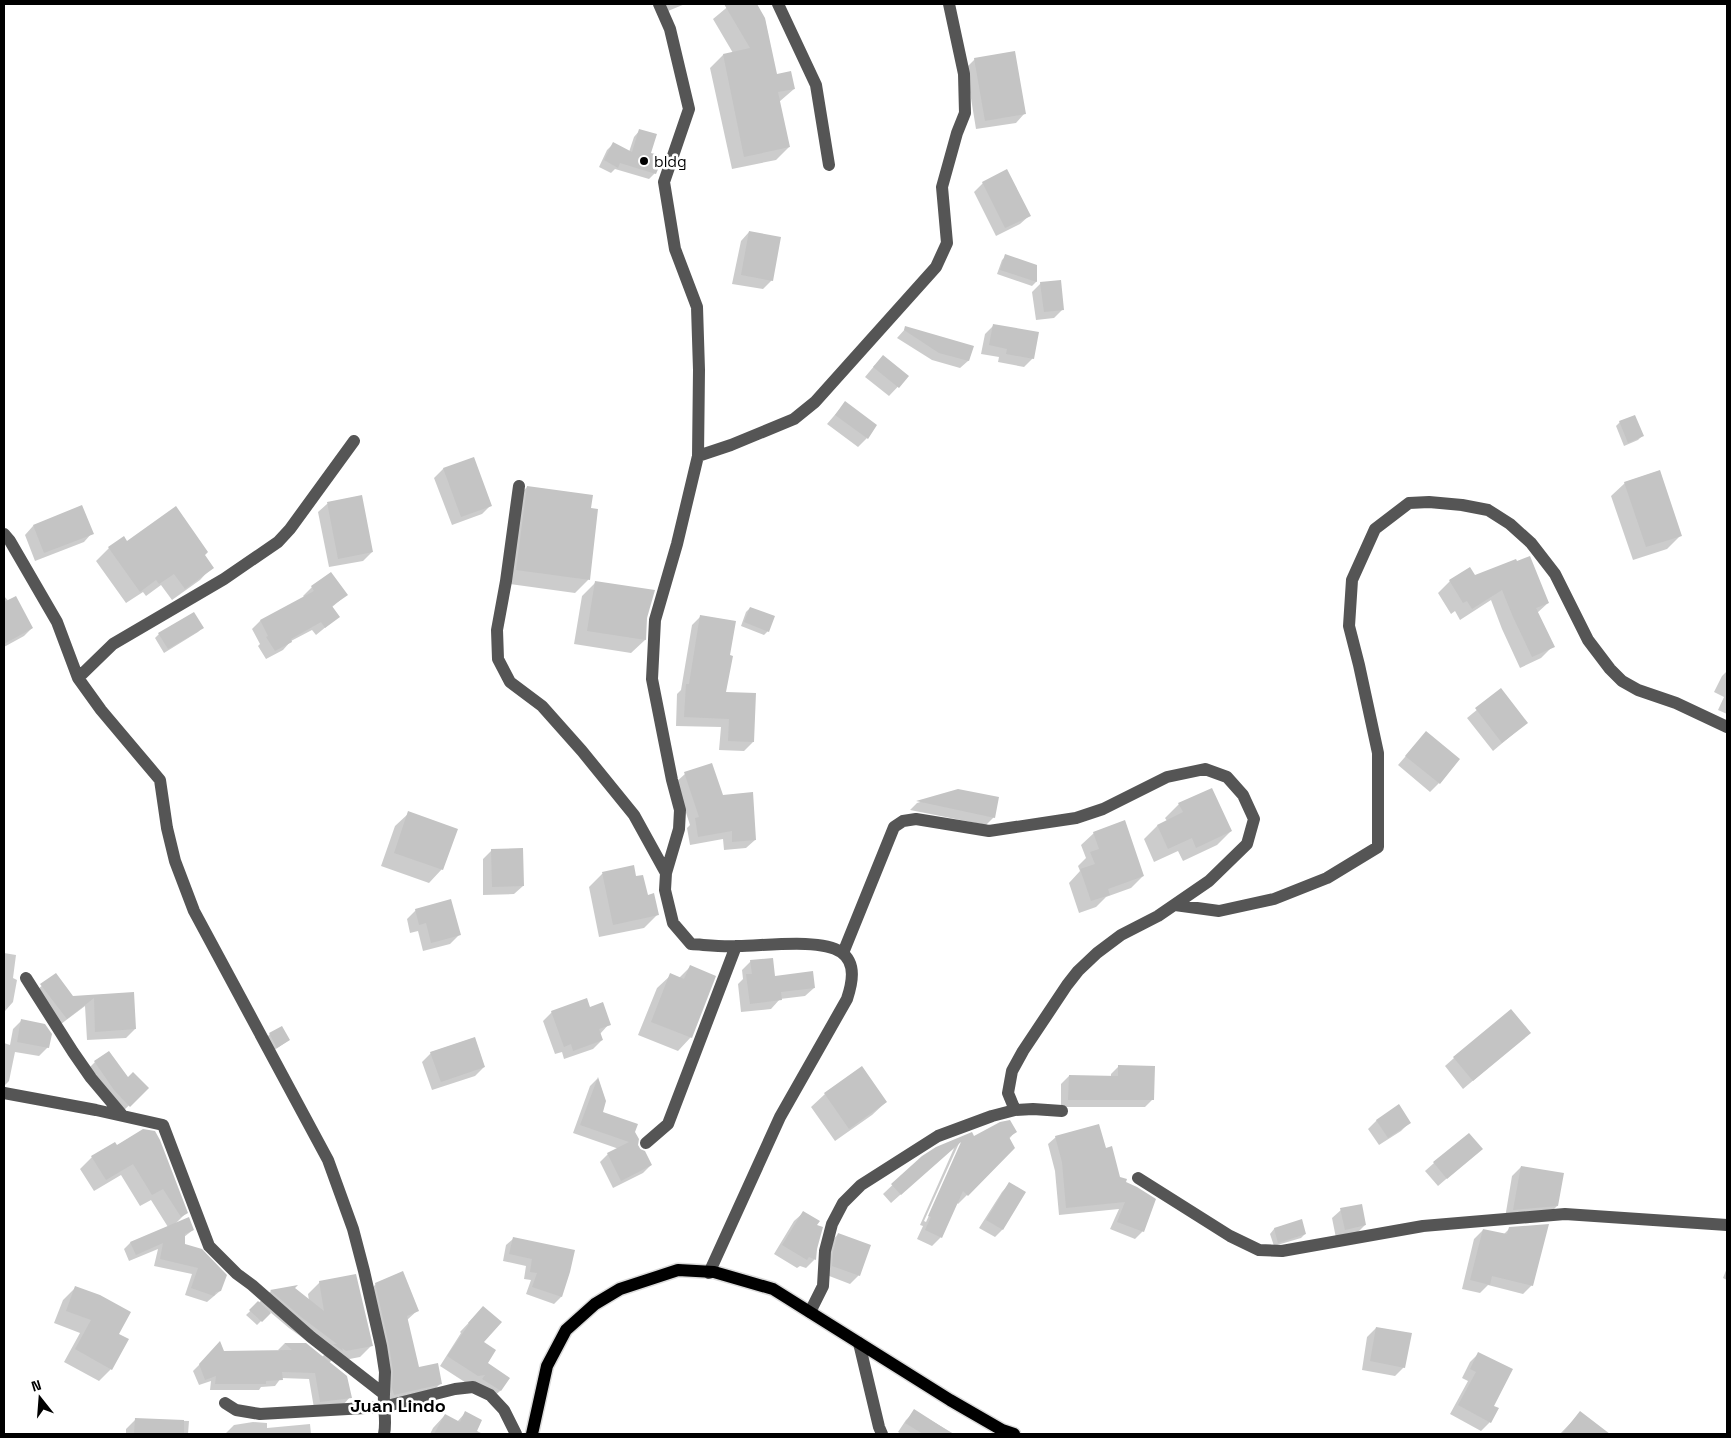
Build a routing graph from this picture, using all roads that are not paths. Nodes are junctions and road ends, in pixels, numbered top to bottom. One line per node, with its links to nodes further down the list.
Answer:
1 (659, 4): 6 (street)
2 (778, 4): 4 (street)
3 (949, 4): 6 (street)
4 (829, 165)
5 (354, 440): 9 (street)
6 (698, 456): 11 (street)
7 (519, 486): 11 (street)
8 (4, 534): 9 (street)
9 (78, 678): 26 (street)
10 (1727, 727): 12 (street)
11 (666, 873): 13 (street)
12 (1176, 905): 14 (street); 17 (street)
13 (736, 946): 14 (street); 20 (street)
14 (843, 953): 23 (street)
15 (26, 978): 19 (street)
16 (4, 1093): 19 (street)
17 (1015, 1110): 18 (street); 24 (street)
18 (1062, 1111)
19 (123, 1116): 26 (street)
20 (646, 1143)
21 (1138, 1178): 22 (street)
22 (1727, 1225)
23 (709, 1273): 24 (main road); 31 (main road)
24 (810, 1312): 25 (main road)
25 (860, 1343): 32 (street); 33 (main road)
26 (384, 1394): 28 (street)
27 (225, 1403): 28 (street)
28 (383, 1407): 29 (street); 30 (street)
29 (384, 1434)
30 (516, 1434)
31 (532, 1434)
32 (882, 1434)
33 (1014, 1434)

